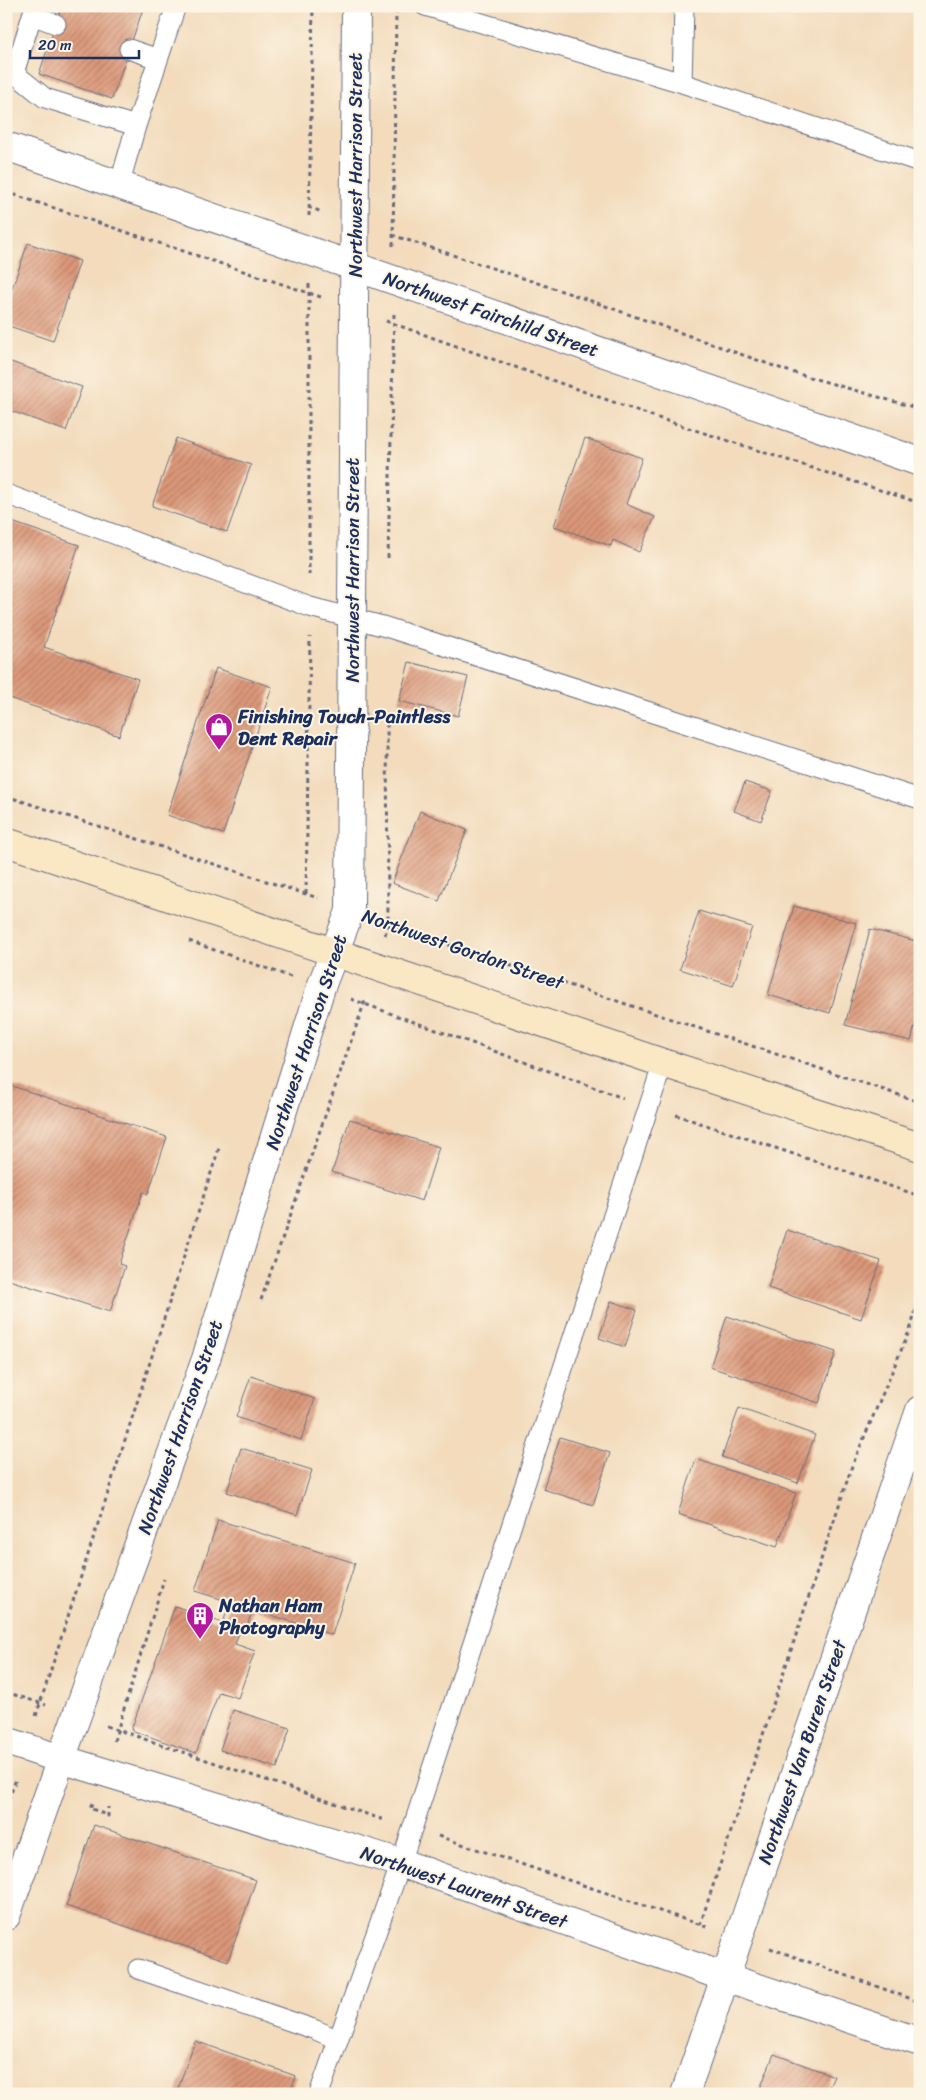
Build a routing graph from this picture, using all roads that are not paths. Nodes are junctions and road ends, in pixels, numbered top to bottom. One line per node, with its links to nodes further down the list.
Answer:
1 (356, 6): 14 (street, Northwest Harrison Street)
2 (426, 6): 9 (lane)
3 (684, 6): 9 (lane)
4 (175, 7): 8 (lane)
5 (33, 11): 6 (lane); 10 (lane)
6 (56, 24)
7 (129, 49): 8 (lane)
8 (158, 59): 10 (lane)
9 (682, 83): 12 (lane)
10 (136, 126): 13 (lane)
11 (6, 146): 13 (street, Northwest Fairchild Street)
12 (920, 162)
13 (119, 186): 14 (street, Northwest Fairchild Street)
14 (354, 267): 15 (street, Northwest Fairchild Street); 17 (street, Northwest Harrison Street)
15 (920, 462)
16 (6, 494): 17 (lane)
17 (352, 619): 18 (lane); 20 (street, Northwest Harrison Street)
18 (920, 799)
19 (6, 842): 20 (main road)
20 (335, 954): 21 (main road); 25 (street, Northwest Harrison Street)
21 (663, 1063): 22 (main road); 26 (lane)
22 (920, 1147)
23 (920, 1410): 29 (street, Northwest Van Buren Street)
24 (16, 1744): 25 (street, Northwest Laurent Street)
25 (60, 1759): 26 (street, Northwest Laurent Street); 27 (street, Northwest Harrison Street)
26 (401, 1863): 29 (street, Northwest Laurent Street); 30 (lane)
27 (6, 1916)
28 (138, 1969): 30 (lane)
29 (725, 1977): 31 (street, Northwest Laurent Street); 33 (street, Northwest Van Buren Street)
30 (338, 2040): 32 (lane)
31 (920, 2042)
32 (319, 2094)
33 (685, 2094)

